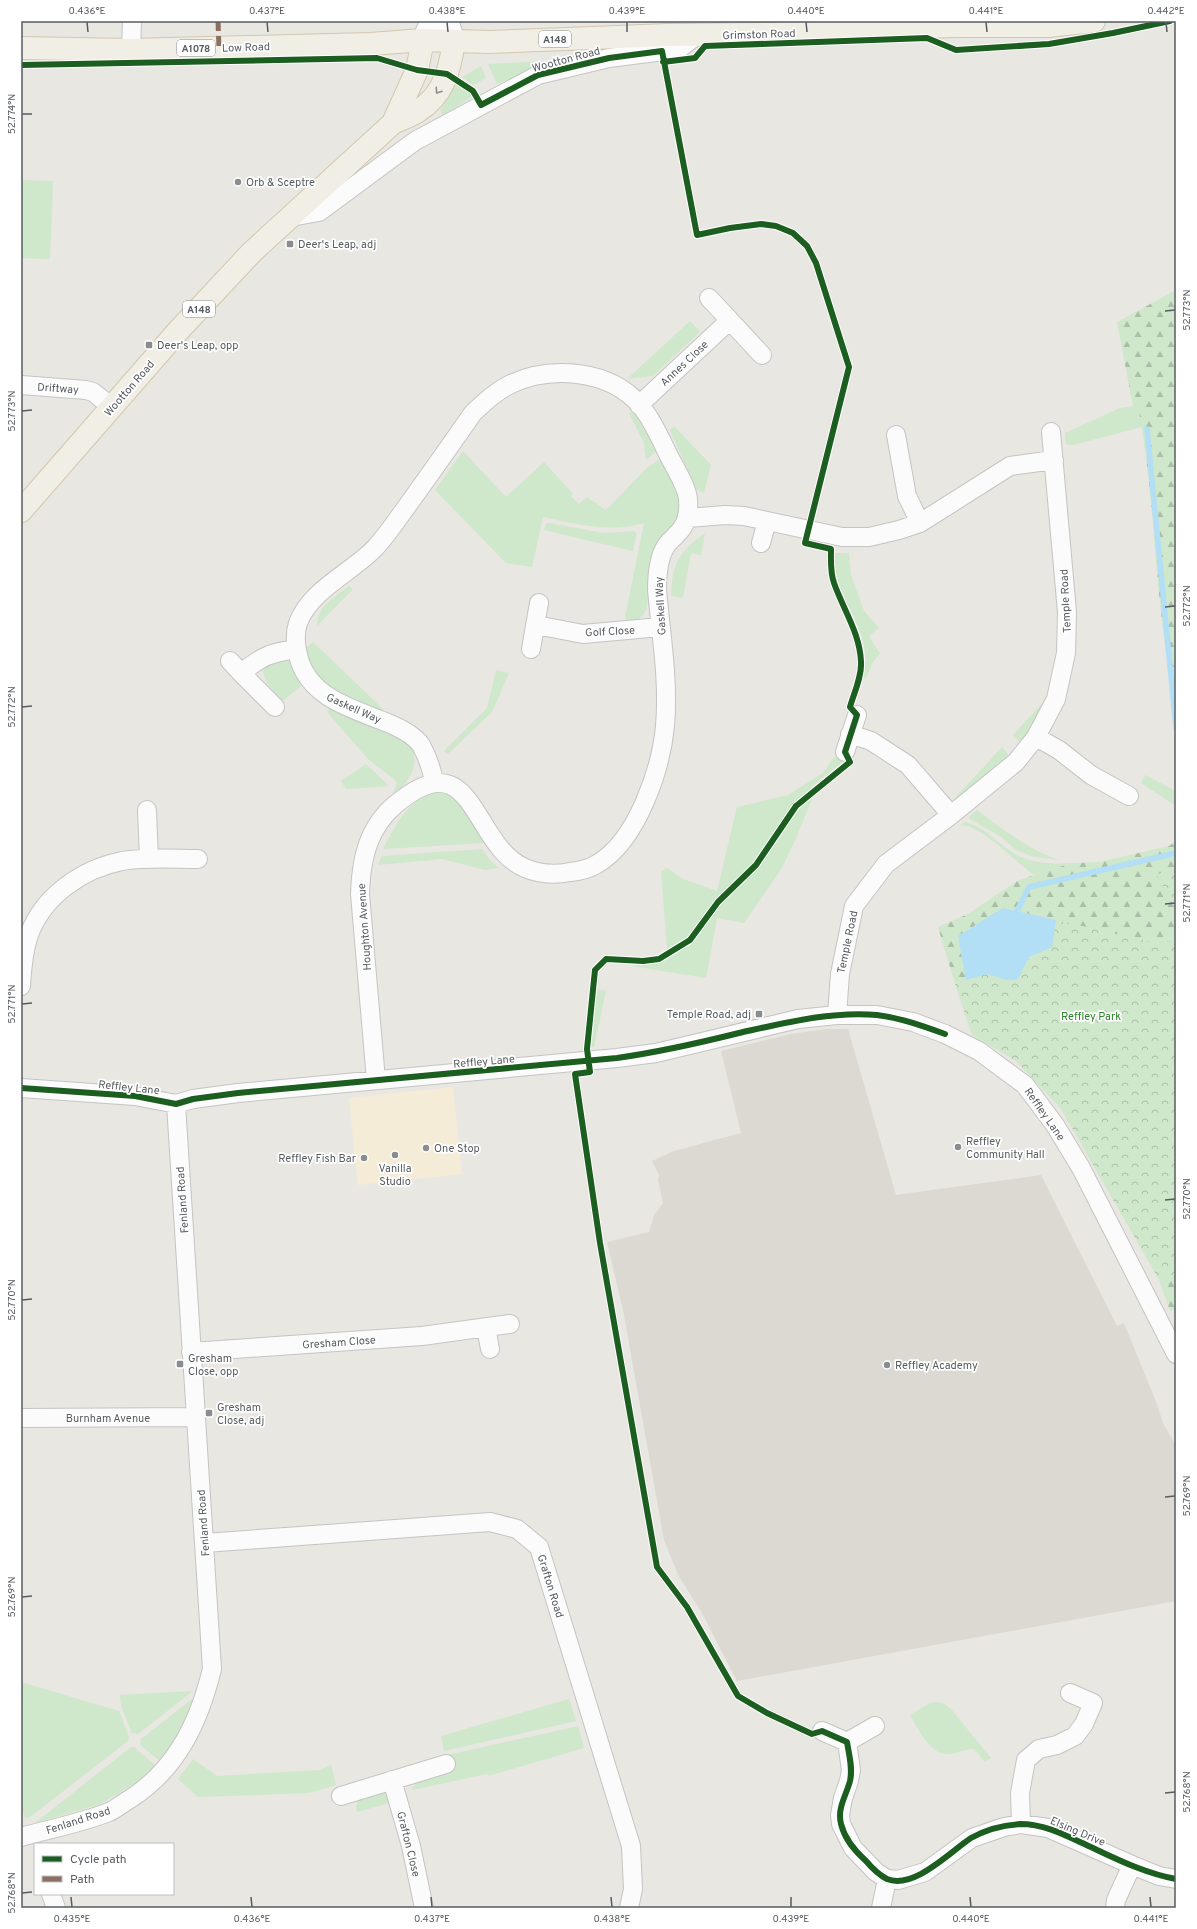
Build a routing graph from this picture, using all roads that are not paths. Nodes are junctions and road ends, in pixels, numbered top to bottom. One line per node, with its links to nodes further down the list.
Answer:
1 (132, 21): 7 (street)
2 (1094, 21): 5 (main road, Grimston Road / A148)
3 (428, 30): 4 (main road, Grimston Road / A148); 7 (main road, Low Road / A1078); 8 (main road, Wootton Road / A148)
4 (451, 31): 5 (main road, Grimston Road / A148); 8 (main road, Wootton Road / A148, one-way to 8)
5 (697, 35): 9 (street, Wootton Road)
6 (21, 48): 7 (main road, Low Road / A1078)
7 (131, 50)
8 (393, 123): 9 (main road, Wootton Road / A148)
9 (291, 217): 15 (main road, Wootton Road / A148)
10 (709, 298): 11 (street)
11 (729, 321): 12 (street); 14 (street, Annes Close)
12 (762, 355)
13 (21, 385): 15 (street, Driftway)
14 (639, 405): 20 (street, Gaskell Way); 27 (street, Gaskell Way)
15 (113, 408): 19 (main road, Wootton Road / A148)
16 (1051, 432): 18 (street, Temple Road)
17 (896, 435): 22 (street)
18 (1054, 460): 22 (street); 32 (street, Temple Road)
19 (21, 511)
20 (688, 518): 21 (street); 26 (street, Gaskell Way)
21 (767, 521): 22 (street); 23 (street)
22 (920, 523)
23 (762, 543)
24 (539, 603): 25 (street)
25 (536, 625): 26 (street, Golf Close); 28 (street)
26 (660, 627): 34 (street, Gaskell Way)
27 (296, 649): 29 (street); 34 (street, Gaskell Way)
28 (531, 649)
29 (275, 707)
30 (856, 715): 31 (street)
31 (850, 734): 33 (street); 37 (street)
32 (1036, 737): 35 (street); 37 (street, Temple Road)
33 (845, 752)
34 (434, 782): 42 (street, Houghton Avenue)
35 (1129, 796)
36 (147, 810): 39 (street)
37 (951, 815): 41 (street, Temple Road)
38 (198, 859): 39 (street)
39 (149, 860): 40 (street)
40 (21, 986)
41 (837, 1015): 42 (street, Reffley Lane); 49 (street, Reffley Lane)
42 (376, 1080): 44 (street, Reffley Lane)
43 (21, 1088): 44 (street, Reffley Lane)
44 (176, 1104): 48 (street, Fenland Road)
45 (510, 1324): 46 (street, Gresham Close)
46 (486, 1327): 47 (street); 48 (street, Gresham Close)
47 (490, 1349)
48 (191, 1352): 50 (street, Fenland Road)
49 (1176, 1354)
50 (196, 1417): 51 (street, Burnham Avenue); 52 (street, Fenland Road)
51 (21, 1418)
52 (205, 1543): 61 (street, Fenland Road); 68 (street, Grafton Road)
53 (1070, 1693): 60 (street)
54 (875, 1726): 56 (street)
55 (822, 1731): 56 (street)
56 (847, 1742): 63 (street)
57 (446, 1764): 58 (street)
58 (392, 1780): 59 (street); 67 (street, Grafton Close)
59 (341, 1796)
60 (1021, 1824): 62 (street, Elsing Drive); 63 (street, Elsing Drive)
61 (30, 1838)
62 (1132, 1865): 64 (street, Elsing Drive); 70 (street)
63 (887, 1879): 69 (street)
64 (1176, 1879)
65 (51, 1895): 66 (street)
66 (56, 1908)
67 (424, 1908)
68 (629, 1908)
69 (881, 1908)
70 (1115, 1908)

